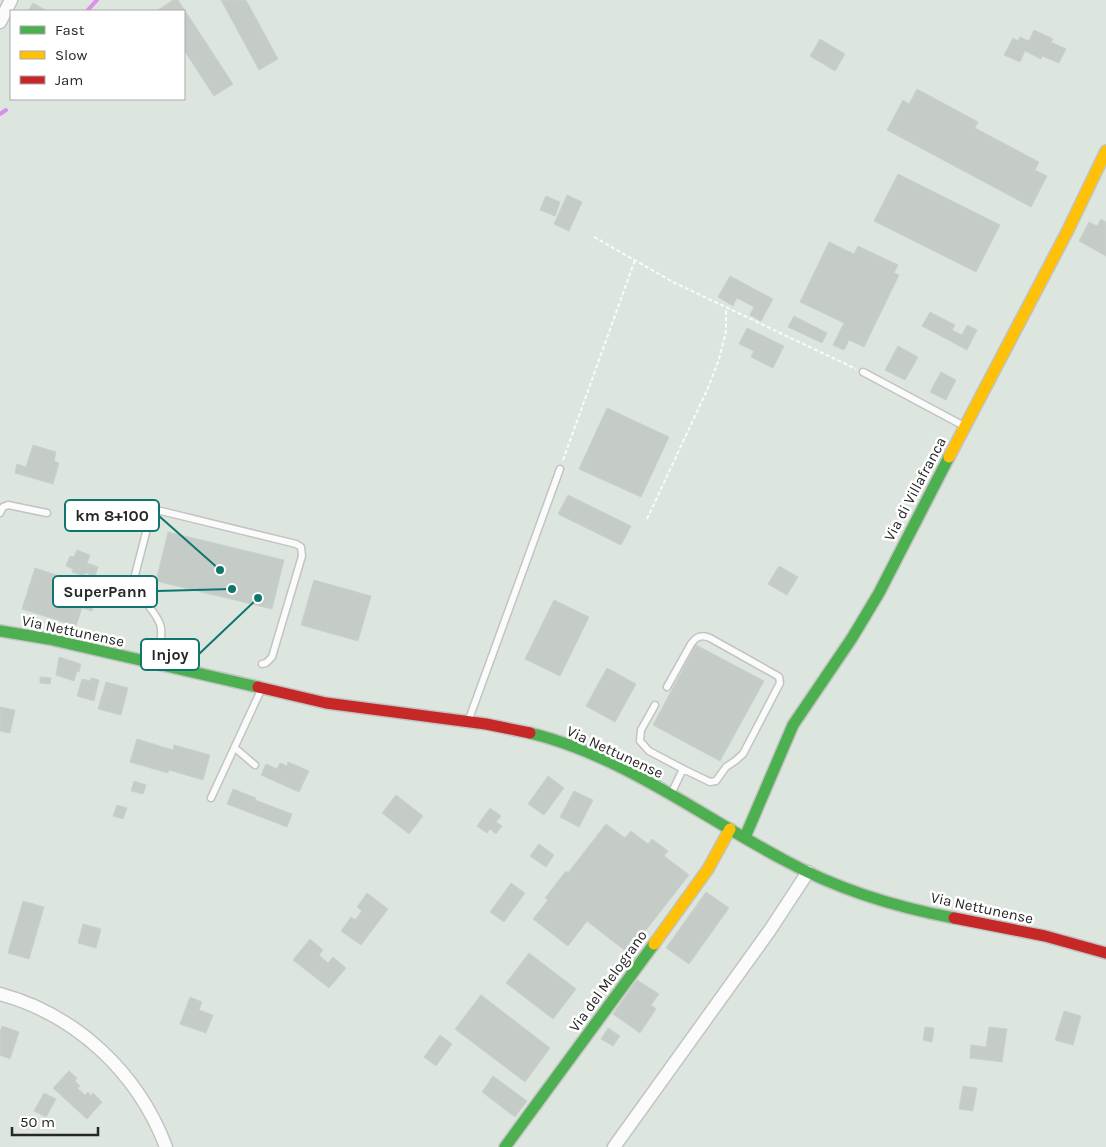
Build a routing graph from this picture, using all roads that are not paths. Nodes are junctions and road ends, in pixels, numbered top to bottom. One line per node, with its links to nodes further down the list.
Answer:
1 (11, 0): 2 (street)
2 (0, 22)
3 (1106, 150): 5 (main road, Via di Villafranca)
4 (863, 372): 5 (lane)
5 (965, 427): 22 (main road, Via di Villafranca)
6 (560, 468): 15 (lane)
7 (0, 513): 8 (lane)
8 (47, 513)
9 (0, 631): 10 (main road, Via Nettunense)
10 (156, 664): 11 (lane); 13 (main road, Via Nettunense)
11 (262, 664)
12 (667, 687): 18 (lane)
13 (261, 688): 15 (main road, Via Nettunense); 16 (lane)
14 (655, 705): 18 (lane)
15 (469, 721): 19 (main road, Via Nettunense)
16 (234, 748): 17 (lane); 20 (lane)
17 (255, 765)
18 (683, 769): 19 (lane)
19 (670, 795): 21 (main road, Via Nettunense)
20 (211, 798)
21 (730, 829): 22 (main road, Via Nettunense); 27 (main road, Via del Melograno)
22 (745, 837): 23 (main road, Via Nettunense)
23 (808, 872): 24 (main road, Via Nettunense); 28 (street)
24 (1106, 953)
25 (0, 994): 26 (street)
26 (166, 1147)
27 (504, 1147)
28 (614, 1147)

